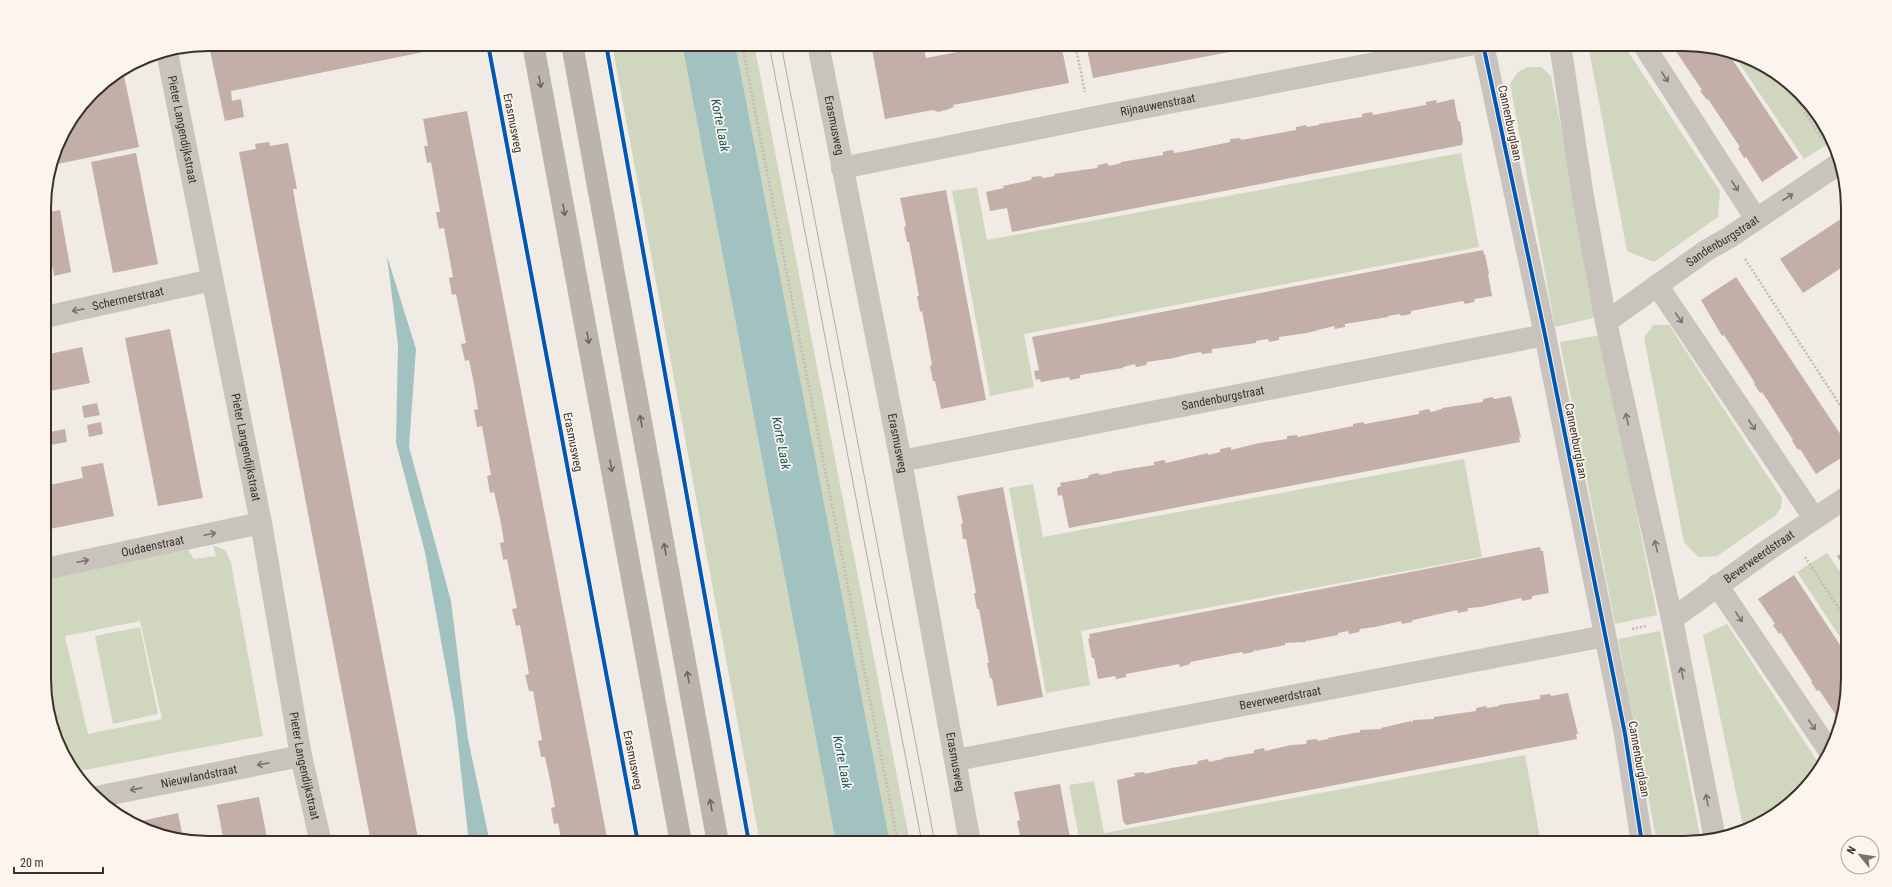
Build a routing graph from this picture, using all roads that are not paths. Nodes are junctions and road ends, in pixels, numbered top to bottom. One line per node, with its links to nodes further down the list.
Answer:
1 (534, 51): 31 (main road, one-way to 31)
2 (573, 51): 32 (main road, one-way to 2)
3 (819, 51): 10 (street, Erasmusweg)
4 (1438, 51): 10 (street, Rijnauwenstraat)
5 (1484, 51): 16 (street, Cannenburglaan)
6 (1561, 51): 15 (street)
7 (1648, 51): 11 (street, one-way to 11)
8 (168, 56): 12 (street, Pieter Langendijkstraat)
9 (1836, 166): 11 (street, Sandenburgstraat, one-way to 9)
10 (842, 168): 17 (street, Erasmusweg)
11 (1756, 219): 13 (street, Sandenburgstraat)
12 (212, 280): 14 (street, Schermerstraat, one-way to 14); 20 (street, Pieter Langendijkstraat)
13 (1657, 285): 15 (street, Sandenburgstraat); 19 (street, one-way to 19)
14 (51, 316)
15 (1606, 322): 23 (street, one-way to 15)
16 (1545, 335): 17 (street, Sandenburgstraat); 24 (street, Cannenburglaan)
17 (901, 461): 27 (street, Erasmusweg)
18 (1841, 501): 19 (street, Beverweerdstraat)
19 (1814, 518): 22 (street, Beverweerdstraat)
20 (261, 523): 21 (street, Oudaenstraat, one-way to 20); 26 (street, Pieter Langendijkstraat)
21 (51, 568)
22 (1717, 585): 23 (street, Beverweerdstraat); 25 (street, one-way to 25)
23 (1672, 619): 29 (street, one-way to 23)
24 (1605, 636): 27 (street, Beverweerdstraat); 34 (street, Cannenburglaan)
25 (1826, 746)
26 (301, 756): 28 (street, Nieuwlandstraat, one-way to 28); 30 (street, Pieter Langendijkstraat)
27 (956, 760): 33 (street, Erasmusweg)
28 (103, 796)
29 (1714, 833)
30 (319, 836)
31 (680, 836)
32 (717, 836)
33 (969, 836)
34 (1641, 836)

